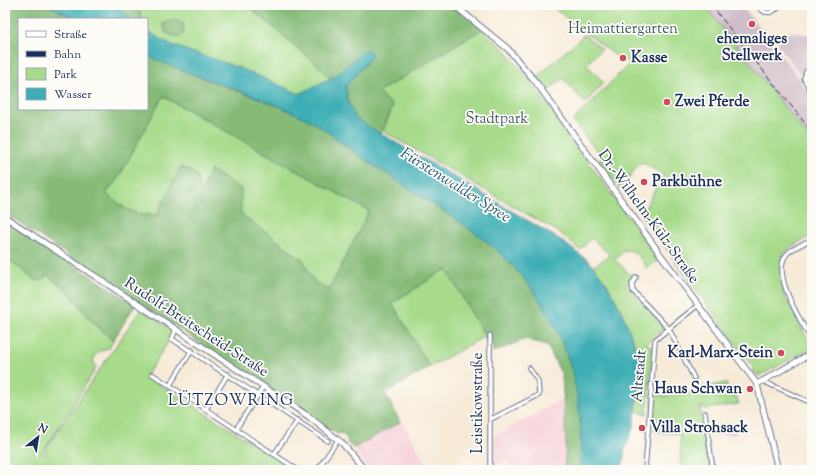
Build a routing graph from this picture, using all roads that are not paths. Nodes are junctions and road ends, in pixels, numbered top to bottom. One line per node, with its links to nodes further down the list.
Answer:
1 (454, 5): 9 (main road, Dr.-Wilhelm-Külz-Straße)
2 (757, 5): 3 (street)
3 (782, 5)
4 (812, 68): 5 (street)
5 (812, 93)
6 (5, 217): 10 (main road, Rudolf-Breitscheid-Straße)
7 (812, 239): 13 (street)
8 (636, 277): 11 (street)
9 (698, 306): 11 (street, Altstadt); 20 (main road, Dr.-Wilhelm-Külz-Straße)
10 (176, 329): 14 (street); 22 (main road, Rudolf-Breitscheid-Straße)
11 (668, 329): 19 (street); 37 (street, Altstadt)
12 (490, 336): 27 (street, Leistikowstraße)
13 (812, 341)
14 (192, 350): 18 (street); 21 (street)
15 (812, 353): 20 (main road)
16 (529, 368): 27 (street)
17 (152, 374): 21 (street)
18 (228, 374): 23 (street); 25 (street)
19 (694, 378)
20 (760, 382): 24 (street); 39 (main road, Dr.-Wilhelm-Külz-Straße)
21 (170, 384): 25 (street)
22 (263, 387): 23 (street); 30 (main road, Rudolf-Breitscheid-Straße)
23 (258, 394): 28 (street); 29 (street)
24 (812, 403)
25 (206, 409): 29 (street)
26 (704, 413): 38 (street)
27 (491, 419): 36 (street, Leistikowstraße)
28 (298, 420): 31 (street); 32 (street)
29 (236, 429): 32 (street)
30 (338, 440): 34 (street); 35 (main road, Rudolf-Breitscheid-Straße)
31 (328, 441)
32 (274, 454): 33 (street)
33 (298, 470)
34 (317, 470)
35 (365, 470)
36 (490, 470)
37 (645, 470)
38 (712, 470)
39 (778, 470)

